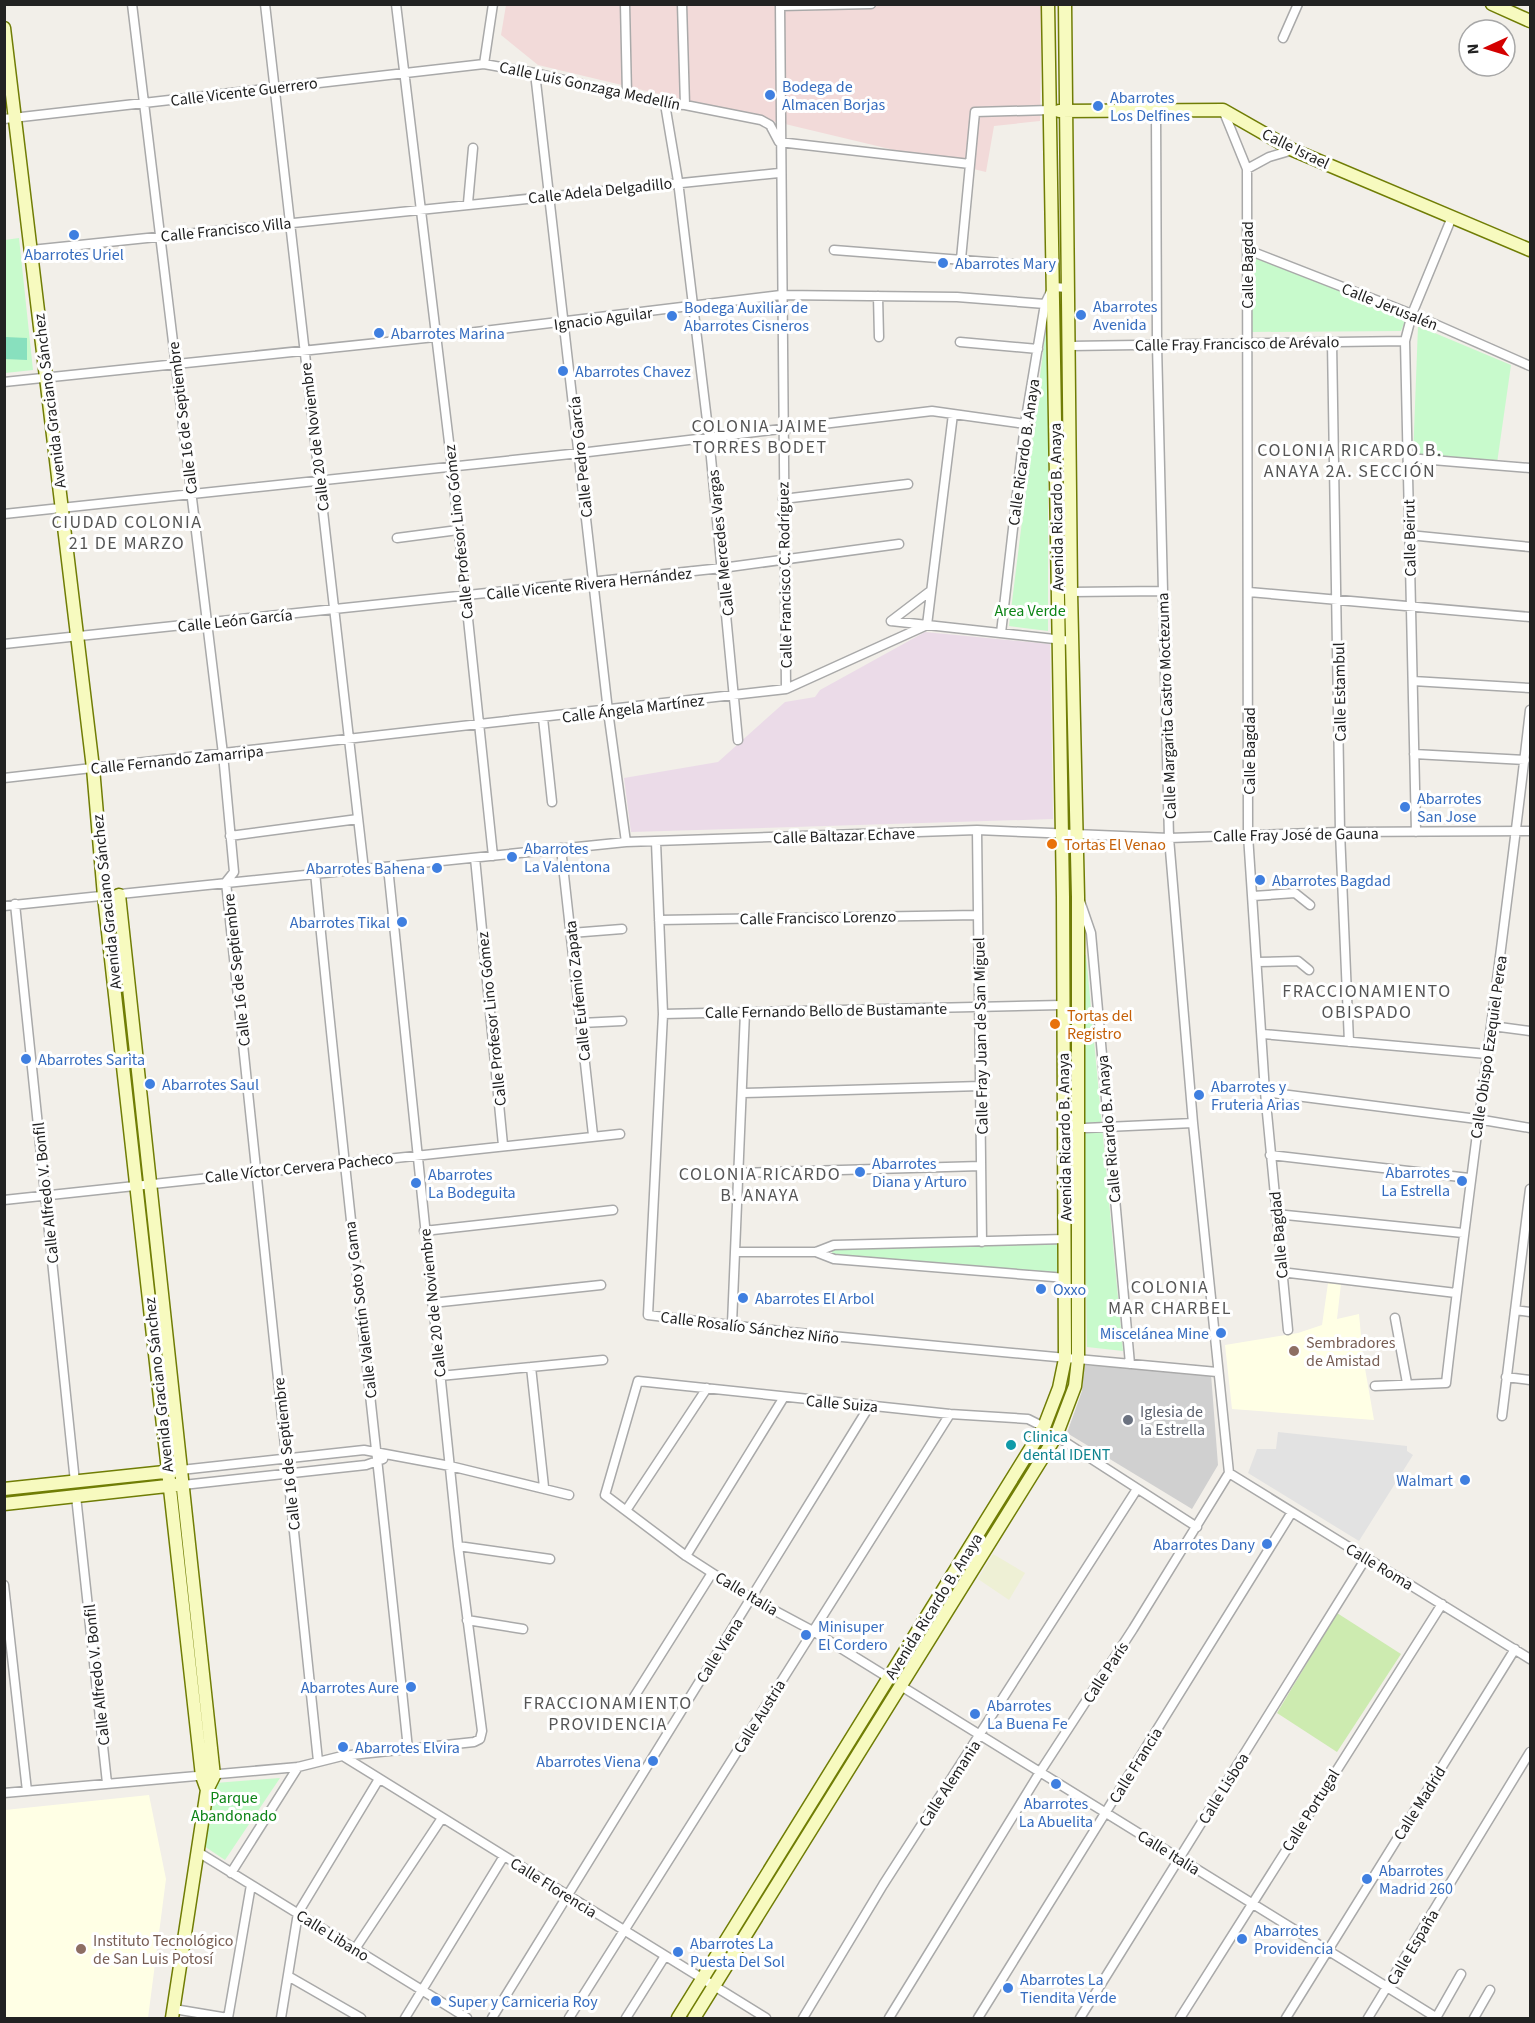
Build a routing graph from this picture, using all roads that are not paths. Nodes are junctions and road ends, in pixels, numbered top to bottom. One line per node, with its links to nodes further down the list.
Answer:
1 (132, 4): 21 (street, Calle 16 de Septiembre)
2 (265, 4): 19 (street, Calle 20 de Noviembre)
3 (396, 4): 17 (street, Calle Profesor Lino Gómez)
4 (493, 4): 16 (street)
5 (625, 4): 20 (street)
6 (682, 4): 23 (street)
7 (1048, 4): 24 (main road, Avenida Ricardo B. Anaya)
8 (1065, 4): 26 (main road, Avenida Ricardo B. Anaya)
9 (1298, 4): 15 (street)
10 (1492, 4): 13 (main road)
11 (780, 5): 12 (street); 29 (street, Calle Francisco C. Rodríguez)
12 (869, 5)
13 (1530, 21)
14 (4, 28): 28 (main road, Avenida Graciano Sánchez)
15 (1283, 38)
16 (484, 64): 17 (street, Calle Vicente Guerrero); 18 (street, Calle Luis Gonzaga Medellín)
17 (404, 73): 19 (street, Calle Vicente Guerrero); 38 (street, Calle Profesor Lino Gómez)
18 (535, 73): 20 (street, Calle Luis Gonzaga Medellín); 36 (street, Calle Pedro García)
19 (274, 88): 21 (street, Calle Vicente Guerrero); 40 (street, Calle 20 de Noviembre)
20 (627, 95): 22 (street, Calle Luis Gonzaga Medellín)
21 (143, 102): 28 (street, Calle Vicente Guerrero); 41 (street, Calle 16 de Septiembre)
22 (665, 104): 23 (street, Calle Luis Gonzaga Medellín); 35 (street, Calle Mercedes Vargas)
23 (685, 105): 29 (street, Calle Luis Gonzaga Medellín)
24 (1050, 110): 26 (main road); 32 (street); 47 (main road, Avenida Ricardo B. Anaya)
25 (1223, 110): 27 (main road); 31 (main road, Calle Israel); 33 (street, Calle Bagdad)
26 (1066, 111): 27 (main road); 49 (main road, Avenida Ricardo B. Anaya)
27 (1155, 111): 62 (street, Calle Margarita Castro Moctezuma)
28 (10, 119): 43 (main road, Avenida Graciano Sánchez)
29 (779, 142): 32 (street); 34 (street, Calle Francisco C. Rodríguez)
30 (473, 148): 37 (street)
31 (1293, 150): 33 (street); 39 (main road, Calle Israel)
32 (970, 164): 46 (street)
33 (1247, 169): 42 (street, Calle Bagdad)
34 (779, 173): 35 (street, Calle Adela Delgadillo); 50 (street, Calle Francisco C. Rodríguez)
35 (678, 182): 36 (street, Calle Adela Delgadillo); 53 (street, Calle Mercedes Vargas)
36 (550, 195): 37 (street, Calle Adela Delgadillo); 55 (street, Calle Pedro García)
37 (468, 203): 38 (street, Calle Adela Delgadillo)
38 (421, 208): 40 (street, Calle Francisco Villa); 56 (street, Calle Profesor Lino Gómez)
39 (1452, 217): 45 (main road, Calle Israel); 54 (street, Calle Beirut)
40 (290, 222): 41 (street, Calle Francisco Villa); 64 (street, Calle 20 de Noviembre)
41 (159, 236): 43 (street, Calle Francisco Villa); 66 (street, Calle 16 de Septiembre)
42 (1248, 249): 54 (street, Calle Jerusalén); 61 (street, Calle Bagdad)
43 (31, 250): 68 (main road, Avenida Graciano Sánchez)
44 (834, 250): 46 (street)
45 (1530, 250)
46 (962, 259): 47 (street)
47 (1052, 267): 48 (main road, Avenida Ricardo B. Anaya)
48 (1053, 287): 49 (street); 52 (street, Calle Ricardo B. Anaya); 105 (main road, Avenida Ricardo B. Anaya)
49 (1068, 288): 63 (main road, Avenida Ricardo B. Anaya)
50 (781, 295): 51 (street, Ignacio Aguilar); 53 (street, Ignacio Aguilar); 72 (street, Calle Francisco C. Rodríguez)
51 (878, 296): 52 (street, Ignacio Aguilar); 57 (street)
52 (1045, 304): 65 (street, Calle Ricardo B. Anaya)
53 (693, 307): 55 (street, Ignacio Aguilar); 73 (street, Calle Mercedes Vargas)
54 (1412, 314): 58 (street, Calle Beirut); 67 (street, Calle Jerusalén)
55 (565, 322): 56 (street, Ignacio Aguilar); 74 (street, Calle Pedro García)
56 (435, 337): 64 (street, Ignacio Aguilar); 76 (street, Calle Profesor Lino Gómez)
57 (879, 337)
58 (1405, 341): 60 (street, Calle Fray Francisco de Arévalo); 75 (street, Calle Beirut)
59 (960, 342): 65 (street)
60 (1332, 342): 61 (street, Calle Fray Francisco de Arévalo); 97 (street, Calle Estambul)
61 (1247, 343): 62 (street, Calle Fray Francisco de Arévalo); 95 (street, Calle Bagdad)
62 (1157, 345): 63 (street, Calle Fray Francisco de Arévalo); 92 (street, Calle Margarita Castro Moctezuma)
63 (1070, 346): 94 (main road, Avenida Ricardo B. Anaya)
64 (304, 349): 66 (street, Ignacio Aguilar); 78 (street, Calle 20 de Noviembre)
65 (1038, 349): 71 (street, Calle Ricardo B. Anaya)
66 (176, 363): 68 (street, Ignacio Aguilar); 80 (street, Calle 16 de Septiembre)
67 (1530, 366)
68 (46, 378): 69 (street, Ignacio Aguilar); 82 (main road, Avenida Graciano Sánchez)
69 (4, 382)
70 (953, 414): 71 (street); 72 (street); 93 (street)
71 (1025, 424): 103 (street, Calle Ricardo B. Anaya)
72 (782, 429): 73 (street); 81 (street, Calle Francisco C. Rodríguez)
73 (709, 437): 74 (street); 90 (street, Calle Mercedes Vargas)
74 (580, 453): 76 (street); 91 (street, Calle Pedro García)
75 (1408, 458): 77 (street); 85 (street, Calle Beirut)
76 (452, 468): 78 (street); 84 (street, Calle Profesor Lino Gómez)
77 (1530, 468)
78 (319, 480): 80 (street); 99 (street, Calle 20 de Noviembre)
79 (908, 484): 81 (street)
80 (191, 494): 82 (street); 101 (street, Calle 16 de Septiembre)
81 (783, 500): 89 (street, Calle Francisco C. Rodríguez)
82 (62, 507): 83 (street); 104 (main road, Avenida Graciano Sánchez)
83 (4, 514)
84 (458, 530): 86 (street); 96 (street, Calle Profesor Lino Gómez)
85 (1409, 536): 88 (street); 98 (street, Calle Beirut)
86 (397, 538)
87 (899, 544): 89 (street, Calle Vicente Rivera Hernández)
88 (1530, 547)
89 (784, 559): 90 (street, Calle Vicente Rivera Hernández); 110 (street, Calle Francisco C. Rodríguez)
90 (722, 568): 91 (street, Calle Vicente Rivera Hernández); 111 (street, Calle Mercedes Vargas)
91 (593, 582): 96 (street, Calle Vicente Rivera Hernández); 113 (street, Calle Pedro García)
92 (1162, 591): 94 (street); 136 (street, Calle Margarita Castro Moctezuma)
93 (929, 592): 102 (street); 102 (street)
94 (1071, 592): 106 (main road, Avenida Ricardo B. Anaya)
95 (1249, 592): 97 (street); 134 (street, Calle Bagdad)
96 (465, 596): 99 (street, Calle León García); 115 (street, Calle Profesor Lino Gómez)
97 (1338, 600): 98 (street); 130 (street, Calle Estambul)
98 (1411, 606): 100 (street); 108 (street, Calle Beirut)
99 (334, 610): 101 (street, Calle León García); 118 (street, Calle 20 de Noviembre)
100 (1530, 617)
101 (206, 623): 104 (street, Calle León García); 120 (street, Calle 16 de Septiembre)
102 (927, 625): 103 (street); 110 (street, Calle Ángela Martínez)
103 (1000, 633): 105 (street)
104 (77, 636): 107 (street, Calle León García); 123 (main road, Avenida Graciano Sánchez)
105 (1057, 639): 106 (street); 116 (main road, Avenida Ricardo B. Anaya)
106 (1072, 641): 117 (main road, Avenida Ricardo B. Anaya)
107 (4, 644)
108 (1413, 681): 109 (street); 121 (street, Calle Beirut)
109 (1530, 688)
110 (786, 689): 111 (street, Calle Ángela Martínez)
111 (736, 695): 113 (street, Calle Ángela Martínez); 119 (street, Calle Mercedes Vargas)
112 (1530, 710): 122 (street, Calle Obispo Ezequiel Perea)
113 (608, 711): 114 (street, Calle Ángela Martínez); 137 (street, Calle Pedro García)
114 (543, 718): 115 (street, Calle Ángela Martínez); 125 (street)
115 (480, 726): 118 (street, Calle Ángela Martínez); 140 (street, Calle Profesor Lino Gómez)
116 (1059, 731): 117 (main road); 132 (main road, Avenida Ricardo B. Anaya)
117 (1073, 731): 133 (main road, Avenida Ricardo B. Anaya)
118 (349, 740): 120 (street, Calle Fernando Zamarripa); 126 (street, Calle 20 de Noviembre)
119 (738, 740)
120 (223, 754): 123 (street, Calle Fernando Zamarripa); 135 (street, Calle 16 de Septiembre)
121 (1414, 754): 122 (street); 131 (street, Calle Beirut)
122 (1525, 760): 128 (street, Calle Obispo Ezequiel Perea)
123 (93, 768): 124 (street, Calle Fernando Zamarripa); 147 (main road, Avenida Graciano Sánchez)
124 (4, 778)
125 (552, 802)
126 (358, 819): 135 (street); 143 (street, Calle 20 de Noviembre)
127 (977, 830): 132 (street, Calle Baltazar Echave); 138 (street, Calle Baltazar Echave); 153 (street, Calle Fray Juan de San Miguel)
128 (1517, 830): 129 (street, Calle Fray José de Gauna); 131 (street, Calle Fray José de Gauna); 165 (street, Calle Obispo Ezequiel Perea)
129 (1530, 831)
130 (1340, 832): 131 (street, Calle Fray José de Gauna); 134 (street, Calle Fray José de Gauna); 168 (street, Calle Estambul)
131 (1416, 832)
132 (1061, 834): 133 (street, Calle Fray José de Gauna); 159 (main road, Avenida Ricardo B. Anaya)
133 (1076, 835): 136 (street, Calle Fray José de Gauna); 149 (main road, Avenida Ricardo B. Anaya)
134 (1248, 835): 136 (street, Calle Fray José de Gauna); 148 (street, Calle Bagdad)
135 (231, 836): 145 (street, Calle 16 de Septiembre)
136 (1169, 838): 174 (street, Calle Margarita Castro Moctezuma)
137 (626, 842): 138 (street, Calle Baltazar Echave); 139 (street, Calle Baltazar Echave)
138 (656, 842): 154 (street, Calle Rosalío Sánchez Niño)
139 (561, 848): 140 (street, Calle Baltazar Echave); 156 (street, Calle Eufemio Zapata)
140 (493, 856): 141 (street, Calle Baltazar Echave)
141 (475, 858): 142 (street, Calle Baltazar Echave); 181 (street, Calle Profesor Lino Gómez)
142 (388, 867): 143 (street, Calle Baltazar Echave); 182 (street, Calle 20 de Noviembre)
143 (364, 870): 144 (street, Calle Baltazar Echave)
144 (315, 872): 145 (street, Calle Baltazar Echave); 184 (street, Calle Valentín Soto y Gama)
145 (226, 882): 146 (street, Calle Baltazar Echave); 186 (street, Calle 16 de Septiembre)
146 (119, 895): 147 (street, Calle Baltazar Echave); 189 (main road, Avenida Graciano Sánchez)
147 (104, 896): 150 (street, Calle Baltazar Echave); 189 (main road, Avenida Graciano Sánchez)
148 (1252, 896): 151 (street); 157 (street, Calle Bagdad)
149 (1078, 897): 175 (street, Calle Ricardo B. Anaya); 178 (main road, Avenida Ricardo B. Anaya)
150 (15, 904): 152 (street, Calle Baltazar Echave); 191 (street, Calle Alfredo V. Bonfil)
151 (1310, 905)
152 (4, 906)
153 (978, 915): 154 (street, Calle Francisco Lorenzo); 160 (street, Calle Fray Juan de San Miguel)
154 (659, 920): 162 (street, Calle Rosalío Sánchez Niño)
155 (622, 929): 156 (street)
156 (571, 933): 164 (street, Calle Eufemio Zapata)
157 (1257, 962): 158 (street); 167 (street, Calle Bagdad)
158 (1310, 970)
159 (1062, 1005): 160 (street, Calle Fernando Bello de Bustamante); 177 (main road, Avenida Ricardo B. Anaya)
160 (979, 1007): 161 (street, Calle Fernando Bello de Bustamante); 170 (street, Calle Fray Juan de San Miguel)
161 (745, 1012): 162 (street, Calle Fernando Bello de Bustamante); 172 (street)
162 (663, 1014): 210 (street, Calle Rosalío Sánchez Niño)
163 (622, 1021): 164 (street)
164 (581, 1023): 180 (street, Calle Eufemio Zapata)
165 (1492, 1026): 166 (street); 169 (street, Calle Obispo Ezequiel Perea)
166 (1530, 1031)
167 (1263, 1034): 168 (street); 171 (street, Calle Bagdad)
168 (1349, 1042): 169 (street)
169 (1487, 1054): 173 (street, Calle Obispo Ezequiel Perea)
170 (980, 1086): 172 (street); 185 (street, Calle Fray Juan de San Miguel)
171 (1264, 1092): 173 (street); 183 (street, Calle Bagdad)
172 (743, 1093): 187 (street)
173 (1477, 1119): 176 (street); 188 (street, Calle Obispo Ezequiel Perea)
174 (1193, 1123): 175 (street); 217 (street, Calle Margarita Castro Moctezuma)
175 (1108, 1127): 178 (street); 215 (street, Calle Ricardo B. Anaya)
176 (1530, 1128)
177 (1063, 1129): 178 (street); 197 (main road, Avenida Ricardo B. Anaya)
178 (1078, 1129): 213 (main road, Avenida Ricardo B. Anaya)
179 (620, 1134): 180 (street, Calle Víctor Cervera Pacheco)
180 (593, 1135): 181 (street, Calle Víctor Cervera Pacheco)
181 (503, 1145): 182 (street, Calle Víctor Cervera Pacheco)
182 (416, 1154): 184 (street, Calle Víctor Cervera Pacheco); 195 (street, Calle 20 de Noviembre)
183 (1270, 1155): 188 (street); 194 (street, Calle Bagdad)
184 (342, 1162): 186 (street, Calle Víctor Cervera Pacheco); 230 (street, Calle Valentín Soto y Gama)
185 (981, 1166): 187 (street); 198 (street, Calle Fray Juan de San Miguel)
186 (256, 1172): 189 (street, Calle Víctor Cervera Pacheco); 231 (street, Calle 16 de Septiembre)
187 (737, 1173): 200 (street)
188 (1469, 1178): 196 (street, Calle Obispo Ezequiel Perea)
189 (144, 1184): 191 (street, Calle Víctor Cervera Pacheco); 233 (main road, Avenida Graciano Sánchez); 234 (main road, Avenida Graciano Sánchez)
190 (1530, 1190): 199 (street)
191 (45, 1196): 192 (street, Calle Víctor Cervera Pacheco); 237 (street, Calle Alfredo V. Bonfil)
192 (4, 1200)
193 (613, 1210): 195 (street)
194 (1276, 1214): 196 (street); 202 (street, Calle Bagdad)
195 (424, 1232): 206 (street, Calle 20 de Noviembre)
196 (1463, 1233): 205 (street, Calle Obispo Ezequiel Perea)
197 (1065, 1239): 198 (street); 203 (main road, Avenida Ricardo B. Anaya)
198 (982, 1242): 201 (street)
199 (1527, 1250): 207 (street)
200 (736, 1252): 201 (street); 210 (street)
201 (816, 1252): 203 (street)
202 (1281, 1272): 205 (street); 211 (street, Calle Bagdad)
203 (1066, 1278): 212 (main road, Avenida Ricardo B. Anaya)
204 (601, 1285): 206 (street)
205 (1456, 1293): 221 (street, Calle Obispo Ezequiel Perea)
206 (432, 1303): 218 (street, Calle 20 de Noviembre)
207 (1515, 1311): 208 (street); 219 (street)
208 (1530, 1312)
209 (1395, 1317): 221 (street)
210 (732, 1324): 212 (street, Calle Rosalío Sánchez Niño)
211 (1288, 1330)
212 (1065, 1359): 213 (street, Calle Rosalío Sánchez Niño); 228 (main road, Avenida Ricardo B. Anaya)
213 (1078, 1359): 215 (street, Calle Rosalío Sánchez Niño); 229 (main road, Avenida Ricardo B. Anaya)
214 (603, 1360): 216 (street)
215 (1130, 1364): 217 (street, Calle Rosalío Sánchez Niño)
216 (531, 1367): 218 (street); 240 (street)
217 (1217, 1372): 236 (street)
218 (440, 1376): 232 (street, Calle 20 de Noviembre)
219 (1506, 1377): 220 (street); 227 (street)
220 (1530, 1380)
221 (1407, 1383): 222 (street)
222 (1375, 1386)
223 (707, 1388): 224 (street, Calle Suiza); 245 (street, Calle Suiza); 247 (street)
224 (784, 1397): 225 (street, Calle Suiza); 251 (street)
225 (870, 1405): 226 (street, Calle Suiza); 256 (street, Calle Viena)
226 (950, 1414): 228 (street, Calle Suiza); 264 (street, Calle Austria)
227 (1502, 1416)
228 (1044, 1427): 258 (main road, Avenida Ricardo B. Anaya)
229 (1056, 1436): 242 (street); 262 (main road, Avenida Ricardo B. Anaya)
230 (378, 1457): 231 (street); 232 (street); 235 (street); 273 (street, Calle Valentín Soto y Gama)
231 (286, 1458): 233 (street); 235 (street, Calle 16 de Septiembre)
232 (450, 1466): 240 (street); 250 (street, Calle 20 de Noviembre)
233 (181, 1470): 234 (main road); 238 (main road, Avenida Graciano Sánchez)
234 (167, 1472): 237 (main road); 239 (main road, Avenida Graciano Sánchez)
235 (288, 1473): 238 (street); 276 (street, Calle 16 de Septiembre)
236 (1229, 1473): 248 (street, Calle Roma); 249 (street, Calle París)
237 (75, 1482): 241 (main road)
238 (183, 1485): 239 (main road); 260 (main road, Avenida Graciano Sánchez)
239 (169, 1486): 244 (main road); 261 (main road, Avenida Graciano Sánchez)
240 (544, 1487): 243 (street)
241 (4, 1489)
242 (1137, 1489): 249 (street); 270 (street, Calle Alemania)
243 (569, 1495)
244 (76, 1496): 246 (main road); 281 (street, Calle Alfredo V. Bonfil)
245 (610, 1499): 247 (street, Calle Italia)
246 (4, 1504)
247 (627, 1509): 251 (street, Calle Italia)
248 (1292, 1512): 252 (street, Calle Roma); 284 (street, Calle Francia)
249 (1197, 1527): 278 (street, Calle París)
250 (458, 1546): 253 (street); 259 (street, Calle 20 de Noviembre)
251 (686, 1556): 254 (street, Calle Italia)
252 (1366, 1558): 257 (street, Calle Roma); 288 (street, Calle Lisboa)
253 (550, 1559)
254 (712, 1573): 256 (street, Calle Italia); 269 (street)
255 (4, 1585): 282 (street)
256 (751, 1598): 264 (street, Calle Italia); 291 (street, Calle Viena)
257 (1442, 1604): 265 (street, Calle Roma); 292 (street, Calle Portugal)
258 (925, 1619): 262 (main road); 267 (main road, Avenida Ricardo B. Anaya)
259 (467, 1620): 263 (street); 273 (street, Calle 20 de Noviembre)
260 (200, 1624): 261 (main road); 279 (main road, Avenida Graciano Sánchez)
261 (184, 1626): 279 (main road, Avenida Graciano Sánchez)
262 (938, 1627): 268 (main road, Avenida Ricardo B. Anaya)
263 (523, 1629)
264 (813, 1631): 267 (street, Calle Italia); 294 (street, Calle Austria)
265 (1515, 1650): 266 (street, Calle Roma); 296 (street, Calle Madrid)
266 (1530, 1659)
267 (889, 1678): 271 (main road, Avenida Ricardo B. Anaya)
268 (901, 1686): 270 (street, Calle Italia); 272 (main road, Avenida Ricardo B. Anaya)
269 (634, 1697)
270 (980, 1735): 278 (street, Calle Italia); 318 (street, Calle Alemania)
271 (853, 1737): 272 (main road); 300 (main road, Avenida Ricardo B. Anaya)
272 (865, 1744): 301 (main road, Avenida Ricardo B. Anaya)
273 (408, 1749): 275 (street)
274 (1530, 1752): 302 (street, Calle España)
275 (342, 1756): 276 (street); 280 (street, Calle Florencia)
276 (318, 1761): 277 (street)
277 (298, 1767): 279 (street); 289 (street)
278 (1040, 1772): 284 (street, Calle Italia); 319 (street, Calle París)
279 (208, 1776): 281 (street); 286 (main road)
280 (379, 1779): 285 (street, Calle Florencia); 293 (street)
281 (107, 1783): 282 (street)
282 (27, 1791): 283 (street)
283 (4, 1793)
284 (1105, 1813): 288 (street, Calle Italia); 320 (street, Calle Francia)
285 (442, 1818): 287 (street, Calle Florencia); 295 (street)
286 (198, 1852): 289 (street, Calle Libano); 305 (main road)
287 (504, 1856): 291 (street, Calle Florencia); 304 (street)
288 (1179, 1859): 292 (street, Calle Italia); 321 (street, Calle Lisboa)
289 (231, 1873): 290 (street, Calle Libano)
290 (250, 1885): 293 (street, Calle Libano); 306 (street)
291 (568, 1896): 294 (street, Calle Florencia); 312 (street, Calle Viena)
292 (1252, 1904): 296 (street, Calle Italia); 322 (street, Calle Portugal)
293 (298, 1913): 295 (street, Calle Libano); 299 (street)
294 (624, 1931): 297 (street, Calle Florencia); 313 (street, Calle Austria)
295 (355, 1949): 304 (street, Calle Libano)
296 (1328, 1951): 302 (street, Calle Italia); 323 (street, Calle Madrid)
297 (664, 1956): 300 (street, Calle Florencia); 314 (street)
298 (1461, 1974): 307 (street)
299 (288, 1976): 308 (street); 309 (street)
300 (703, 1979): 301 (street, Calle Florencia); 315 (main road, Avenida Ricardo B. Anaya)
301 (714, 1986): 316 (main road, Avenida Ricardo B. Anaya); 317 (street, Calle Florencia)
302 (1387, 1988): 307 (street, Calle Italia); 324 (street, Calle España)
303 (1490, 1990): 325 (street)
304 (422, 1991): 310 (street); 311 (street, Calle Libano)
305 (173, 2014): 306 (street)
306 (228, 2018)
307 (1436, 2018)
308 (280, 2019)
309 (361, 2019)
310 (405, 2019)
311 (467, 2019)
312 (492, 2019)
313 (569, 2019)
314 (626, 2019)
315 (678, 2019)
316 (694, 2019)
317 (766, 2019)
318 (803, 2019)
319 (889, 2019)
320 (978, 2019)
321 (1080, 2019)
322 (1180, 2019)
323 (1286, 2019)
324 (1368, 2019)
325 (1474, 2019)

